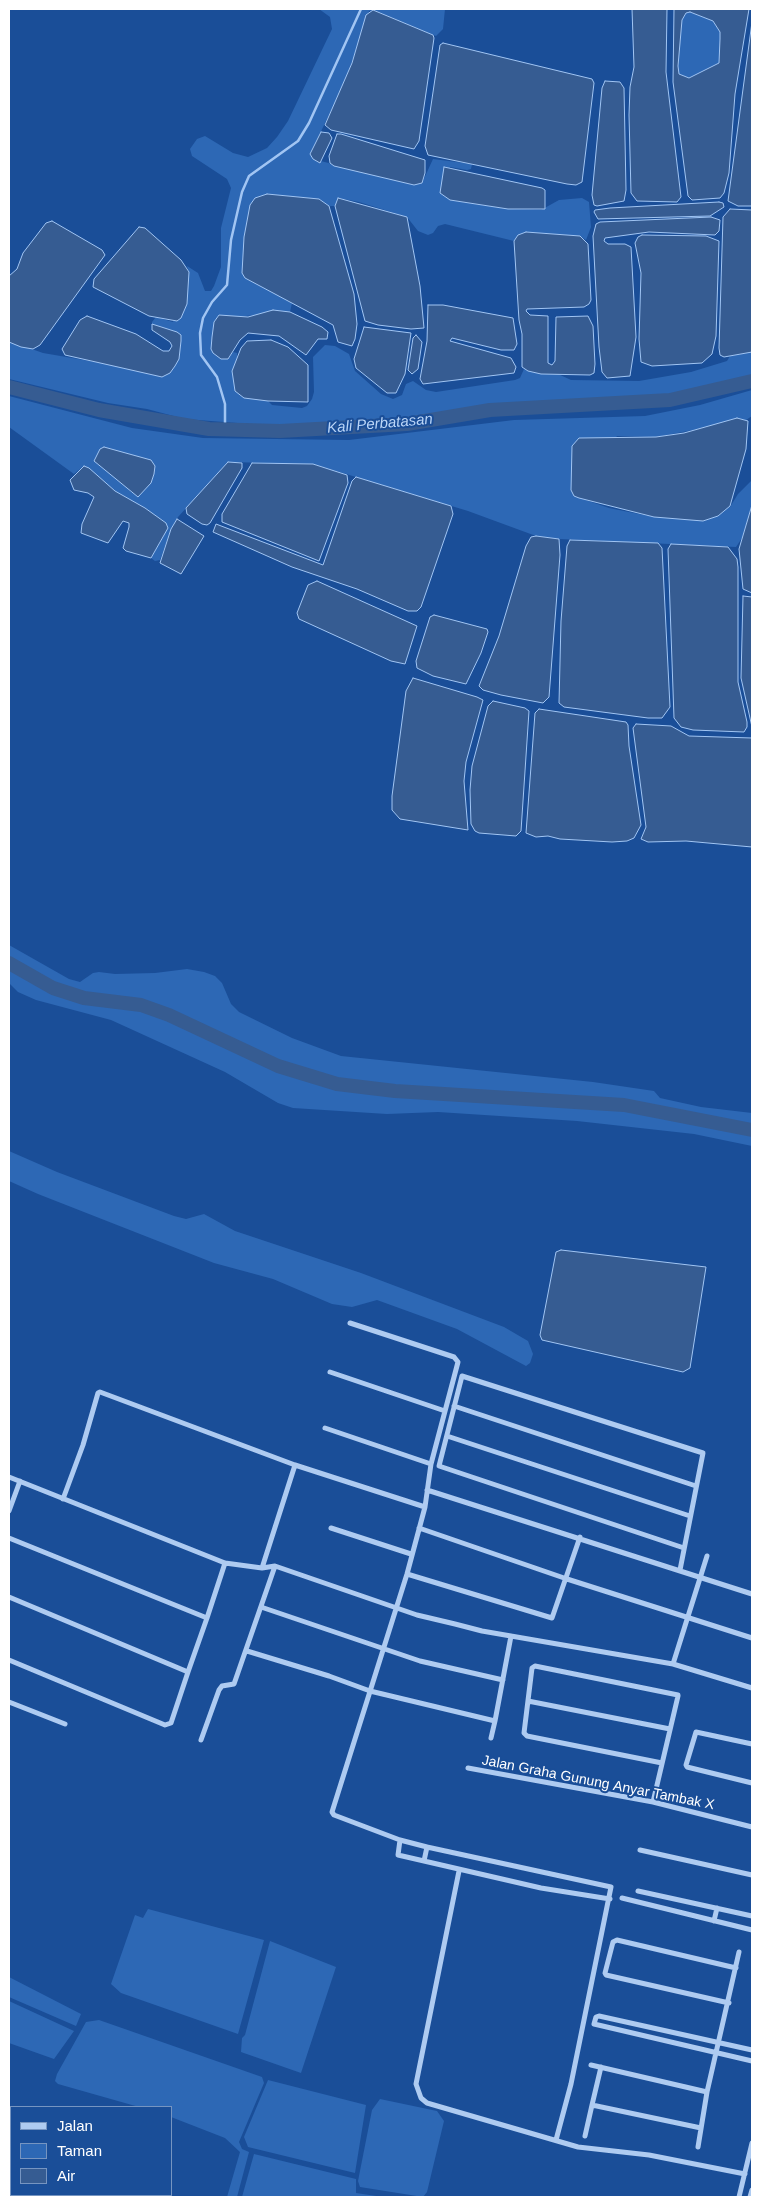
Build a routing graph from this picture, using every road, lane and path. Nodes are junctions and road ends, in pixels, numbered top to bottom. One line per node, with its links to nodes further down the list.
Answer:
1 (350, 1323): 4 (street)
2 (330, 1372): 4 (street)
3 (454, 1406): 6 (street); 11 (street); 11 (street)
4 (445, 1411): 7 (street)
5 (325, 1428): 7 (street)
6 (447, 1436): 16 (street); 21 (street)
7 (431, 1464): 12 (street)
8 (295, 1465): 13 (street); 14 (street); 26 (street)
9 (9, 1476): 10 (street)
10 (20, 1481): 13 (street); 15 (street)
11 (696, 1486): 16 (street)
12 (427, 1490): 14 (street); 19 (street)
13 (63, 1499): 24 (street)
14 (425, 1507): 18 (street)
15 (9, 1511)
16 (690, 1516): 21 (street)
17 (331, 1528): 22 (street)
18 (419, 1528): 22 (street); 30 (street)
19 (580, 1537): 27 (street); 30 (street)
20 (9, 1538): 36 (street)
21 (684, 1548): 27 (street)
22 (411, 1554): 28 (street)
23 (707, 1556): 29 (street)
24 (225, 1564): 26 (street); 36 (street)
25 (275, 1566): 26 (street); 33 (street); 34 (street)
26 (262, 1568)
27 (680, 1570): 29 (street)
28 (406, 1574): 30 (street); 34 (street)
29 (701, 1577): 31 (street); 35 (street)
30 (567, 1579): 35 (street)
31 (752, 1594)
32 (9, 1597): 43 (street)
33 (261, 1607): 39 (street); 40 (street)
34 (396, 1607): 37 (street); 39 (street)
35 (687, 1617): 38 (street); 42 (street)
36 (207, 1618): 43 (street)
37 (511, 1636): 42 (street); 44 (street)
38 (752, 1638)
39 (383, 1650): 44 (street); 46 (street)
40 (247, 1651): 46 (street); 53 (street)
41 (9, 1660): 43 (street)
42 (673, 1664): 45 (street)
43 (188, 1672)
44 (503, 1680): 49 (street)
45 (752, 1688)
46 (370, 1691): 49 (street); 60 (street)
47 (528, 1701): 51 (street); 51 (street); 55 (street)
48 (9, 1702): 50 (street)
49 (495, 1721): 52 (street)
50 (65, 1724)
51 (670, 1729): 55 (street)
52 (491, 1738)
53 (201, 1740)
54 (752, 1744): 57 (street)
55 (662, 1764): 58 (street)
56 (468, 1768): 58 (street, Jalan Graha Gunung Anyar Tambak X)
57 (752, 1783)
58 (653, 1802): 59 (street, Jalan Graha Gunung Anyar Tambak X)
59 (752, 1827)
60 (400, 1840): 61 (street); 63 (street)
61 (427, 1847): 63 (street); 68 (street)
62 (640, 1850): 65 (street)
63 (425, 1858): 64 (street)
64 (459, 1871): 68 (street); 86 (street)
65 (752, 1875)
66 (638, 1891): 69 (street)
67 (622, 1898): 71 (street)
68 (610, 1899): 86 (street)
69 (717, 1909): 70 (street); 71 (street)
70 (752, 1916)
71 (714, 1920): 72 (street)
72 (752, 1930)
73 (739, 1952): 74 (street)
74 (736, 1968): 75 (street); 75 (street)
75 (729, 2004): 76 (street)
76 (719, 2042): 77 (street); 78 (street); 78 (street)
77 (752, 2050)
78 (717, 2053): 79 (street); 82 (street)
79 (752, 2061)
80 (591, 2065): 81 (street)
81 (601, 2067): 82 (street); 83 (street)
82 (707, 2092): 84 (street)
83 (592, 2105): 84 (street); 85 (street)
84 (701, 2128): 88 (street)
85 (585, 2136)
86 (556, 2140): 89 (street)
87 (752, 2143): 89 (street)
88 (698, 2147)
89 (745, 2174): 91 (street)
90 (752, 2190): 92 (street)
91 (739, 2197)
92 (750, 2197)

